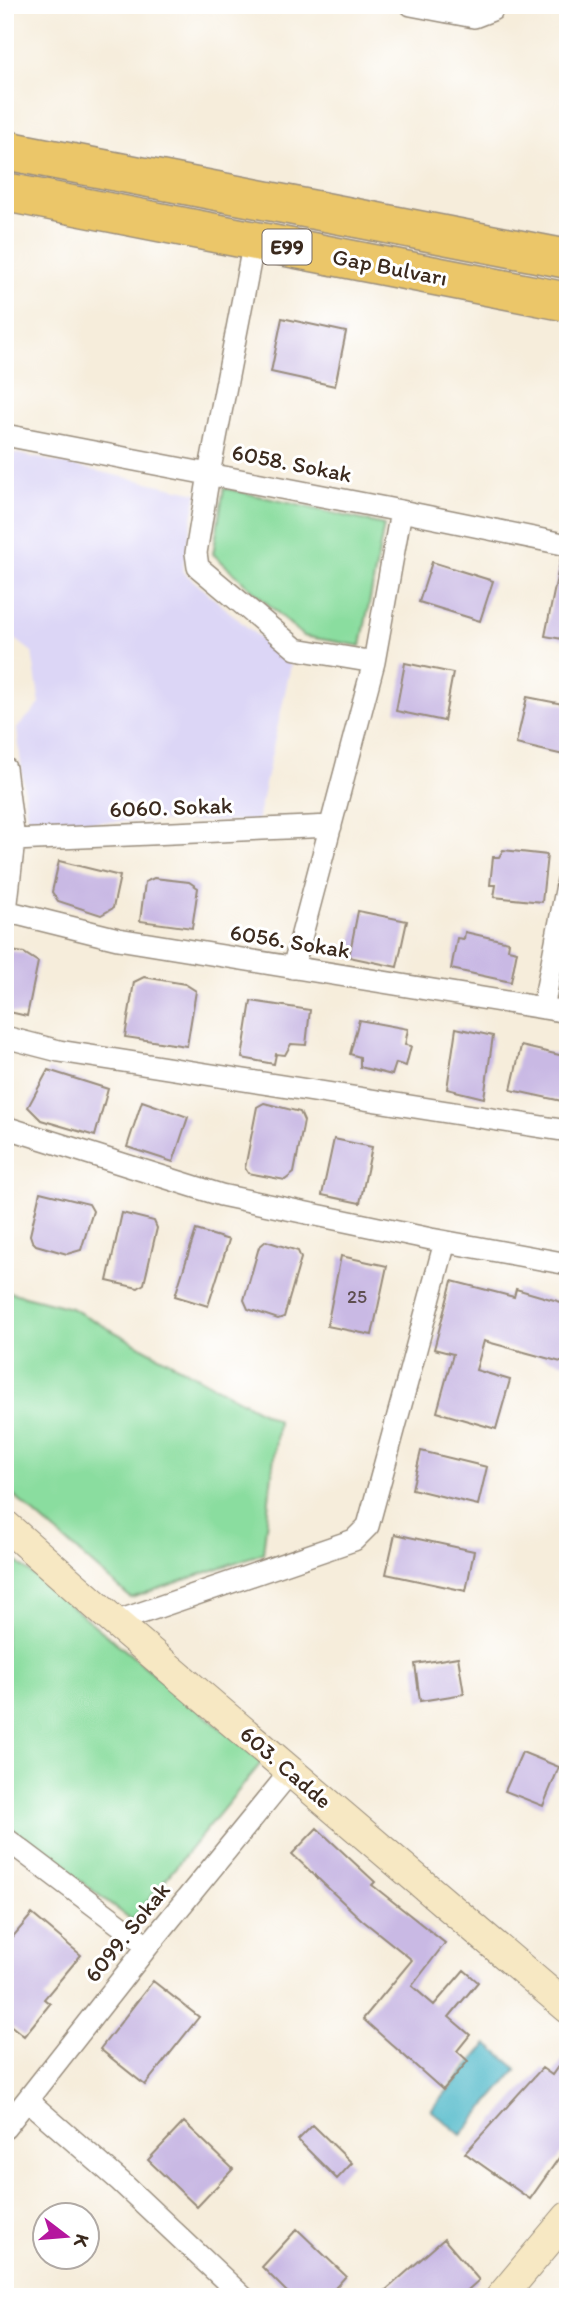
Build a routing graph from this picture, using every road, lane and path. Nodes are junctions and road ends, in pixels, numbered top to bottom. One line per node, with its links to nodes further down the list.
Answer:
1 (411, 5): 2 (street)
2 (492, 5)
3 (5, 150): 6 (highway, Gap Bulvarı / E99)
4 (5, 192): 5 (highway, Gap Bulvarı / E99)
5 (254, 240): 7 (highway, Gap Bulvarı / E99); 9 (street)
6 (568, 260)
7 (568, 302)
8 (5, 435): 9 (street, 6058. Sokak)
9 (209, 474): 10 (street, 6058. Sokak); 12 (street)
10 (401, 510): 11 (street, 6058. Sokak); 12 (street)
11 (568, 545)
12 (374, 662): 14 (street)
13 (5, 768): 15 (street)
14 (331, 826): 15 (street, 6060. Sokak); 18 (street)
15 (14, 840): 17 (street)
16 (568, 880): 19 (street)
17 (6, 911): 18 (street, 6056. Sokak)
18 (293, 968): 19 (street, 6056. Sokak)
19 (543, 1008): 20 (street, 6056. Sokak)
20 (568, 1012)
21 (5, 1037): 23 (street)
22 (5, 1126): 24 (street)
23 (568, 1131)
24 (445, 1241): 25 (street); 27 (street)
25 (568, 1264)
26 (5, 1525): 27 (street, 603. Cadde)
27 (115, 1622): 28 (street, 603. Cadde)
28 (292, 1771): 30 (street, 6099. Sokak); 31 (street, 603. Cadde)
29 (5, 1838): 30 (street)
30 (148, 1946): 32 (street, 6099. Sokak)
31 (568, 2008)
32 (27, 2100): 33 (street, 6099. Sokak); 35 (street)
33 (5, 2128)
34 (568, 2217): 36 (street)
35 (243, 2297)
36 (501, 2297)

